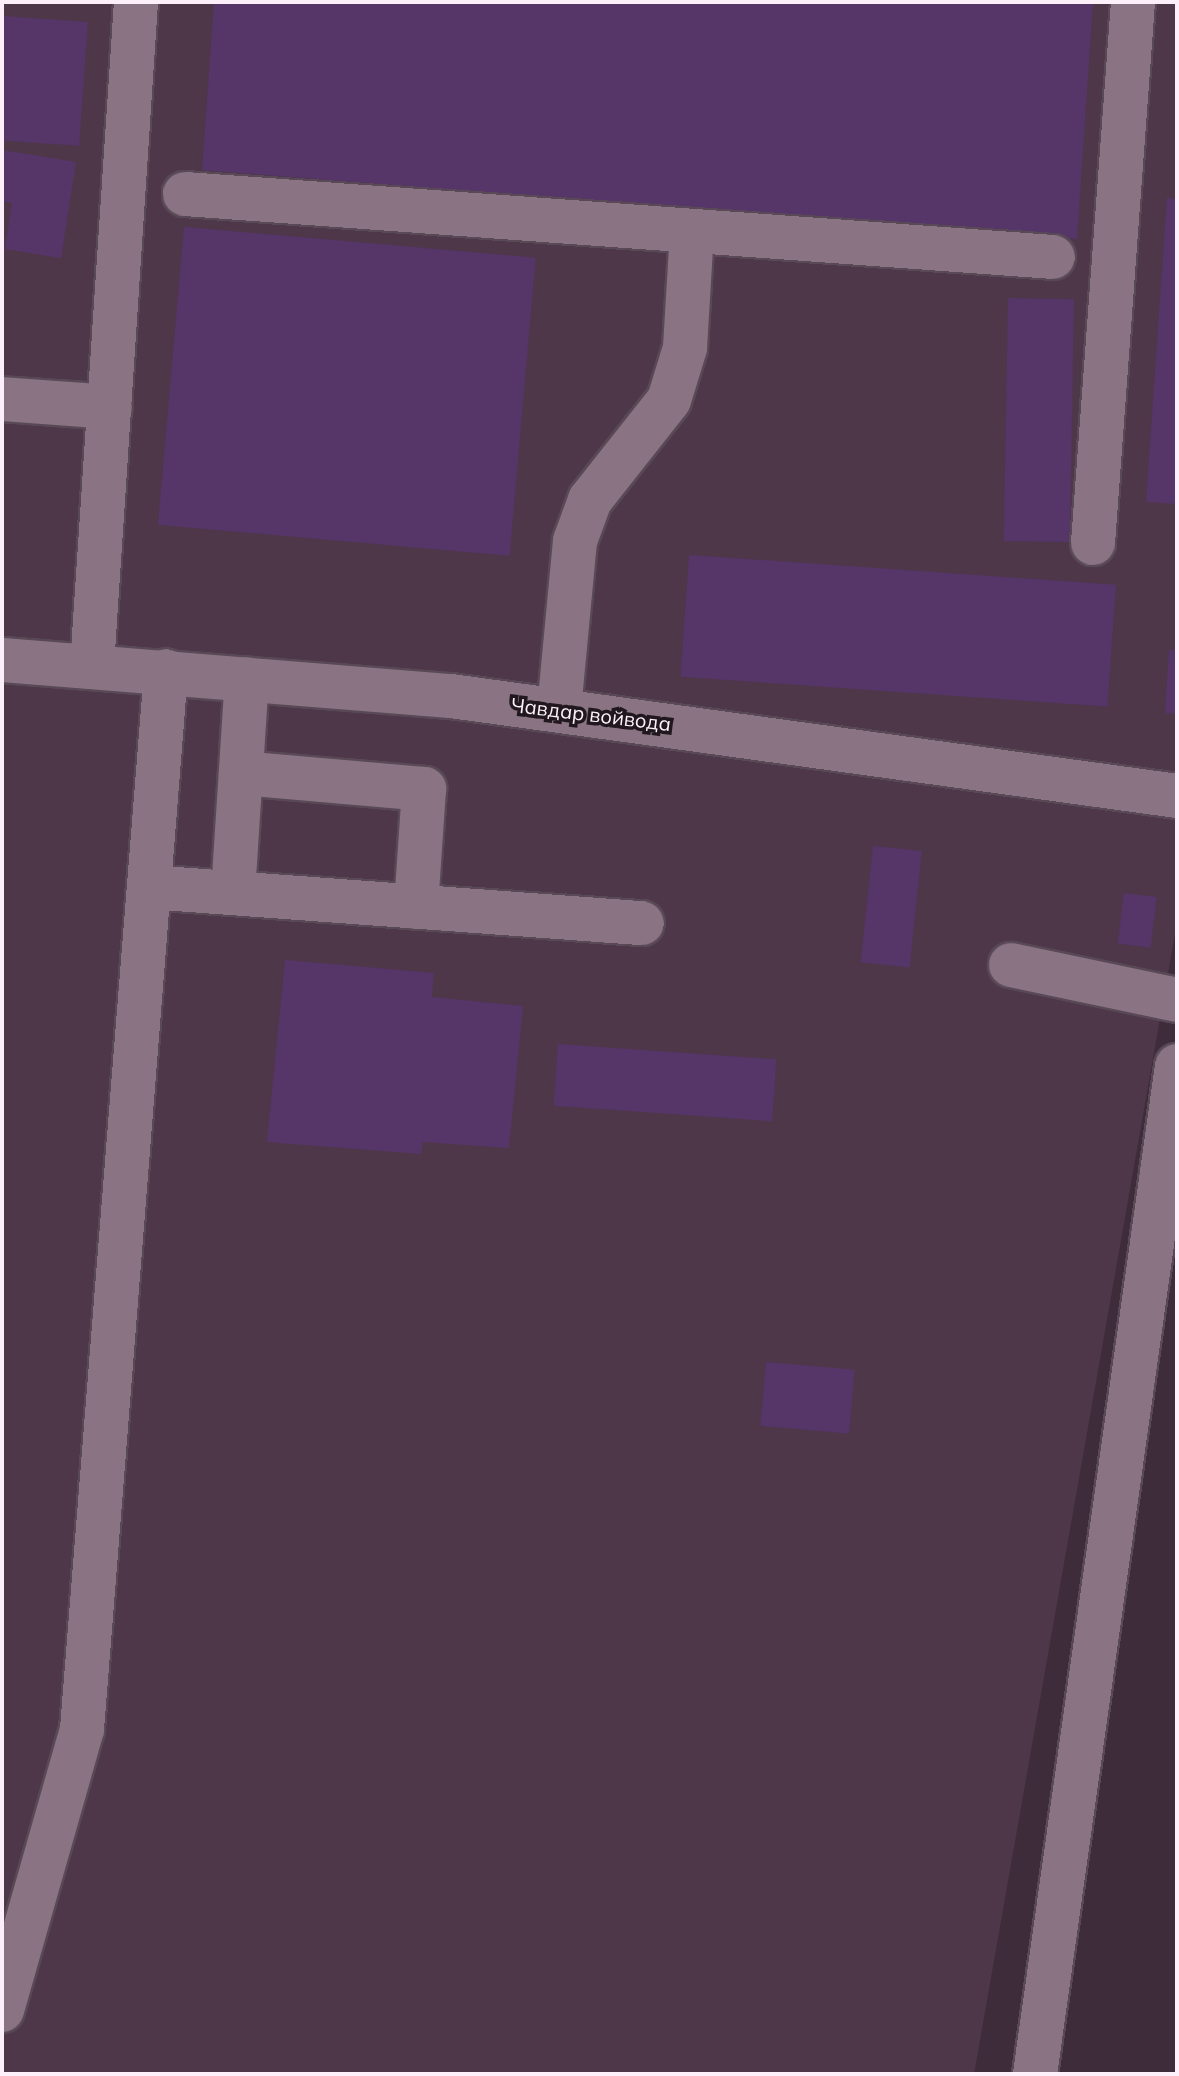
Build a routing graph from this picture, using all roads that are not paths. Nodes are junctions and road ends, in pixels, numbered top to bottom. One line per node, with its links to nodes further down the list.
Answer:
1 (136, 2): 7 (street)
2 (1133, 2): 8 (street)
3 (185, 194): 4 (street)
4 (692, 231): 5 (street); 13 (street)
5 (1053, 257)
6 (2, 399): 7 (street)
7 (110, 407): 10 (street)
8 (1093, 543)
9 (2, 660): 10 (street, Чавдар войвода)
10 (92, 666): 11 (street, Чавдар войвода)
11 (166, 671): 12 (street, Чавдар войвода); 16 (street)
12 (247, 679): 13 (street, Чавдар войвода); 14 (street)
13 (559, 710): 15 (street, Чавдар войвода)
14 (241, 773): 17 (street); 18 (street)
15 (1177, 796)
16 (149, 887): 17 (street); 23 (street)
17 (233, 893): 18 (street)
18 (416, 907): 19 (street)
19 (642, 923)
20 (1011, 965): 21 (street)
21 (1177, 1000)
22 (1177, 1066): 24 (street)
23 (2, 2010)
24 (1035, 2074)

